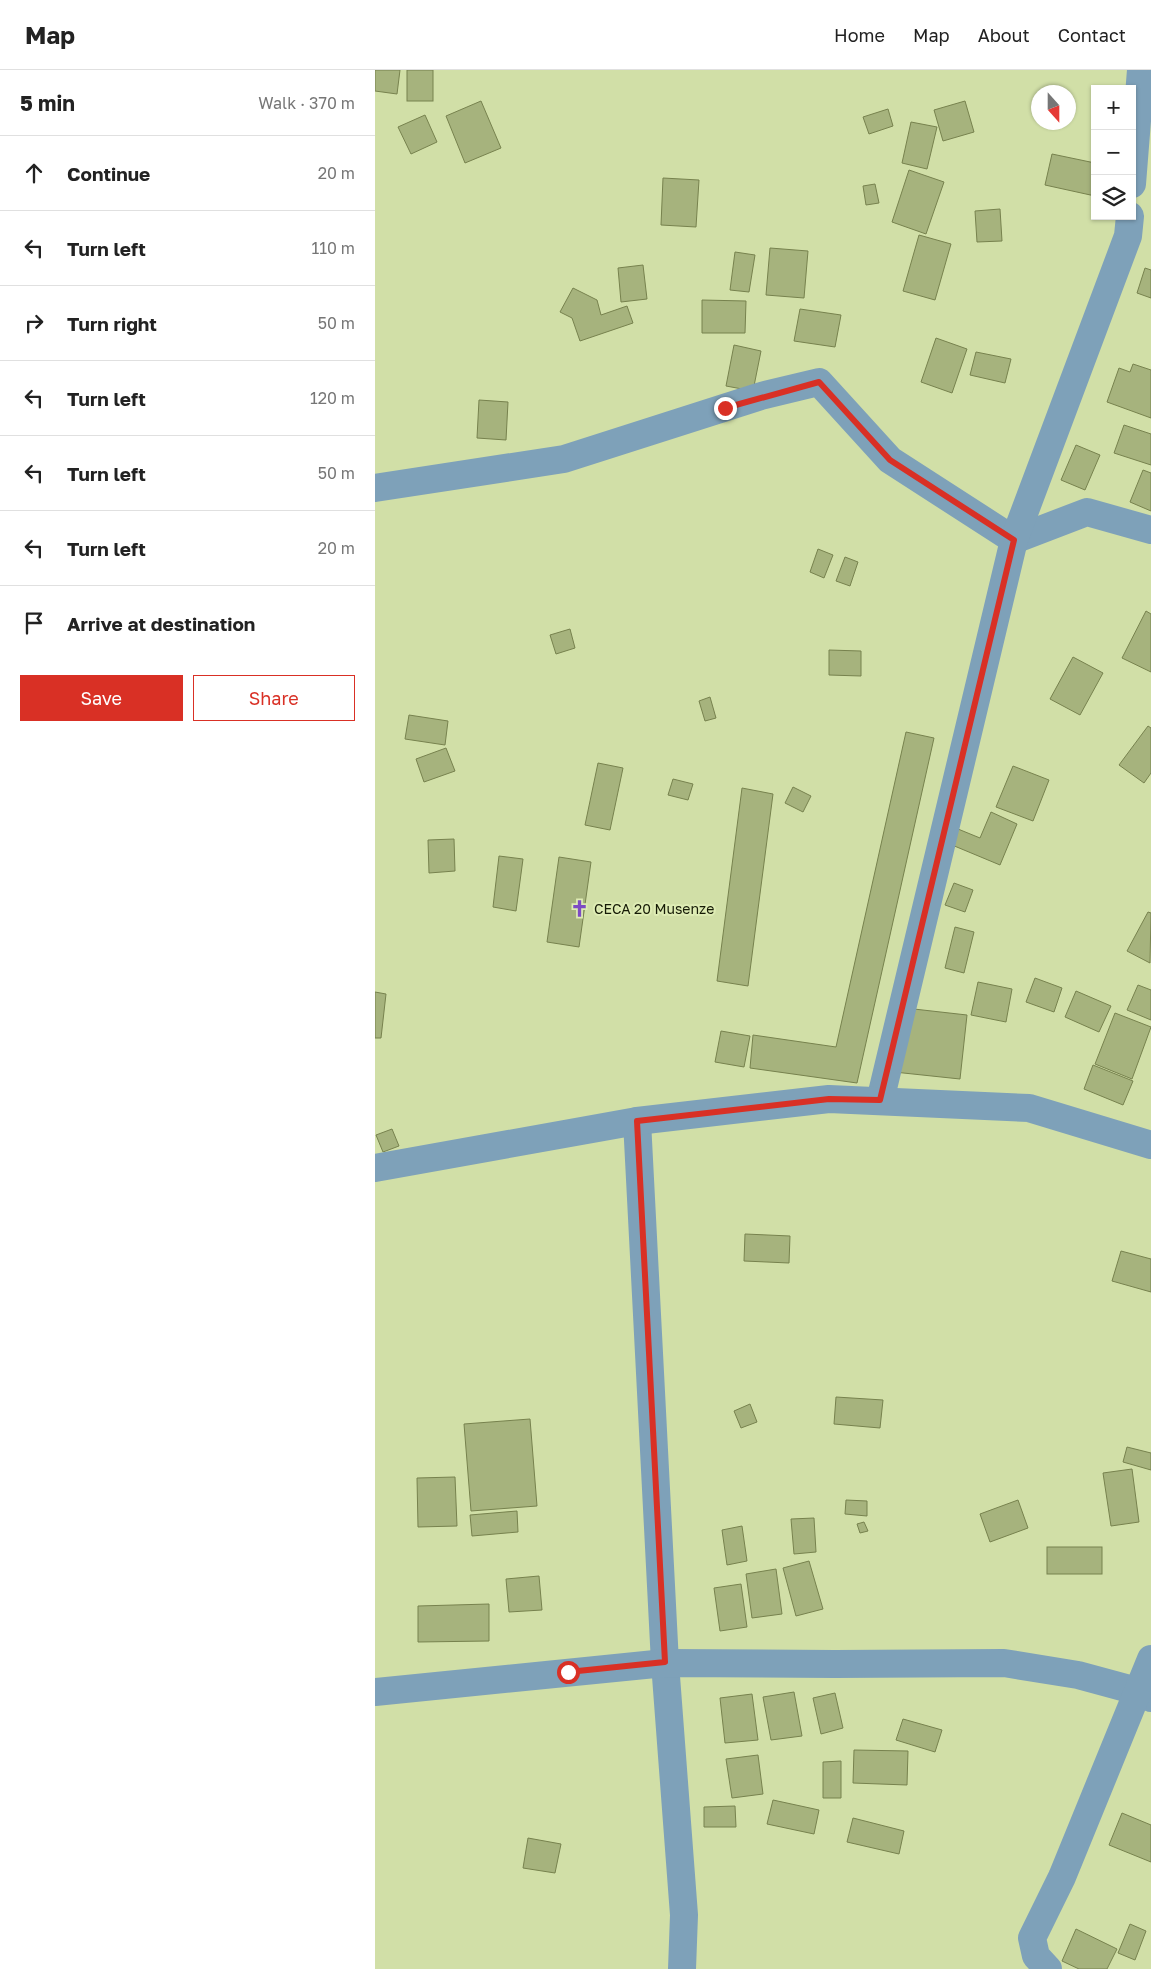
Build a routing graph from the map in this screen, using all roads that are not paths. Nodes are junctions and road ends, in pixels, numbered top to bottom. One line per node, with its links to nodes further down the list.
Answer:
1 (1141, 70): 2 (street)
2 (1133, 175)
3 (1130, 220): 6 (street)
4 (375, 488): 6 (street)
5 (1151, 530): 6 (street)
6 (1014, 540): 7 (street)
7 (880, 1100): 8 (street); 9 (street)
8 (637, 1121): 10 (street); 12 (street)
9 (1151, 1145)
10 (375, 1168)
11 (1151, 1660): 14 (street)
12 (665, 1662): 13 (street); 14 (street); 15 (street)
13 (375, 1692)
14 (1144, 1694): 16 (street)
15 (682, 1969)
16 (1048, 1969)

